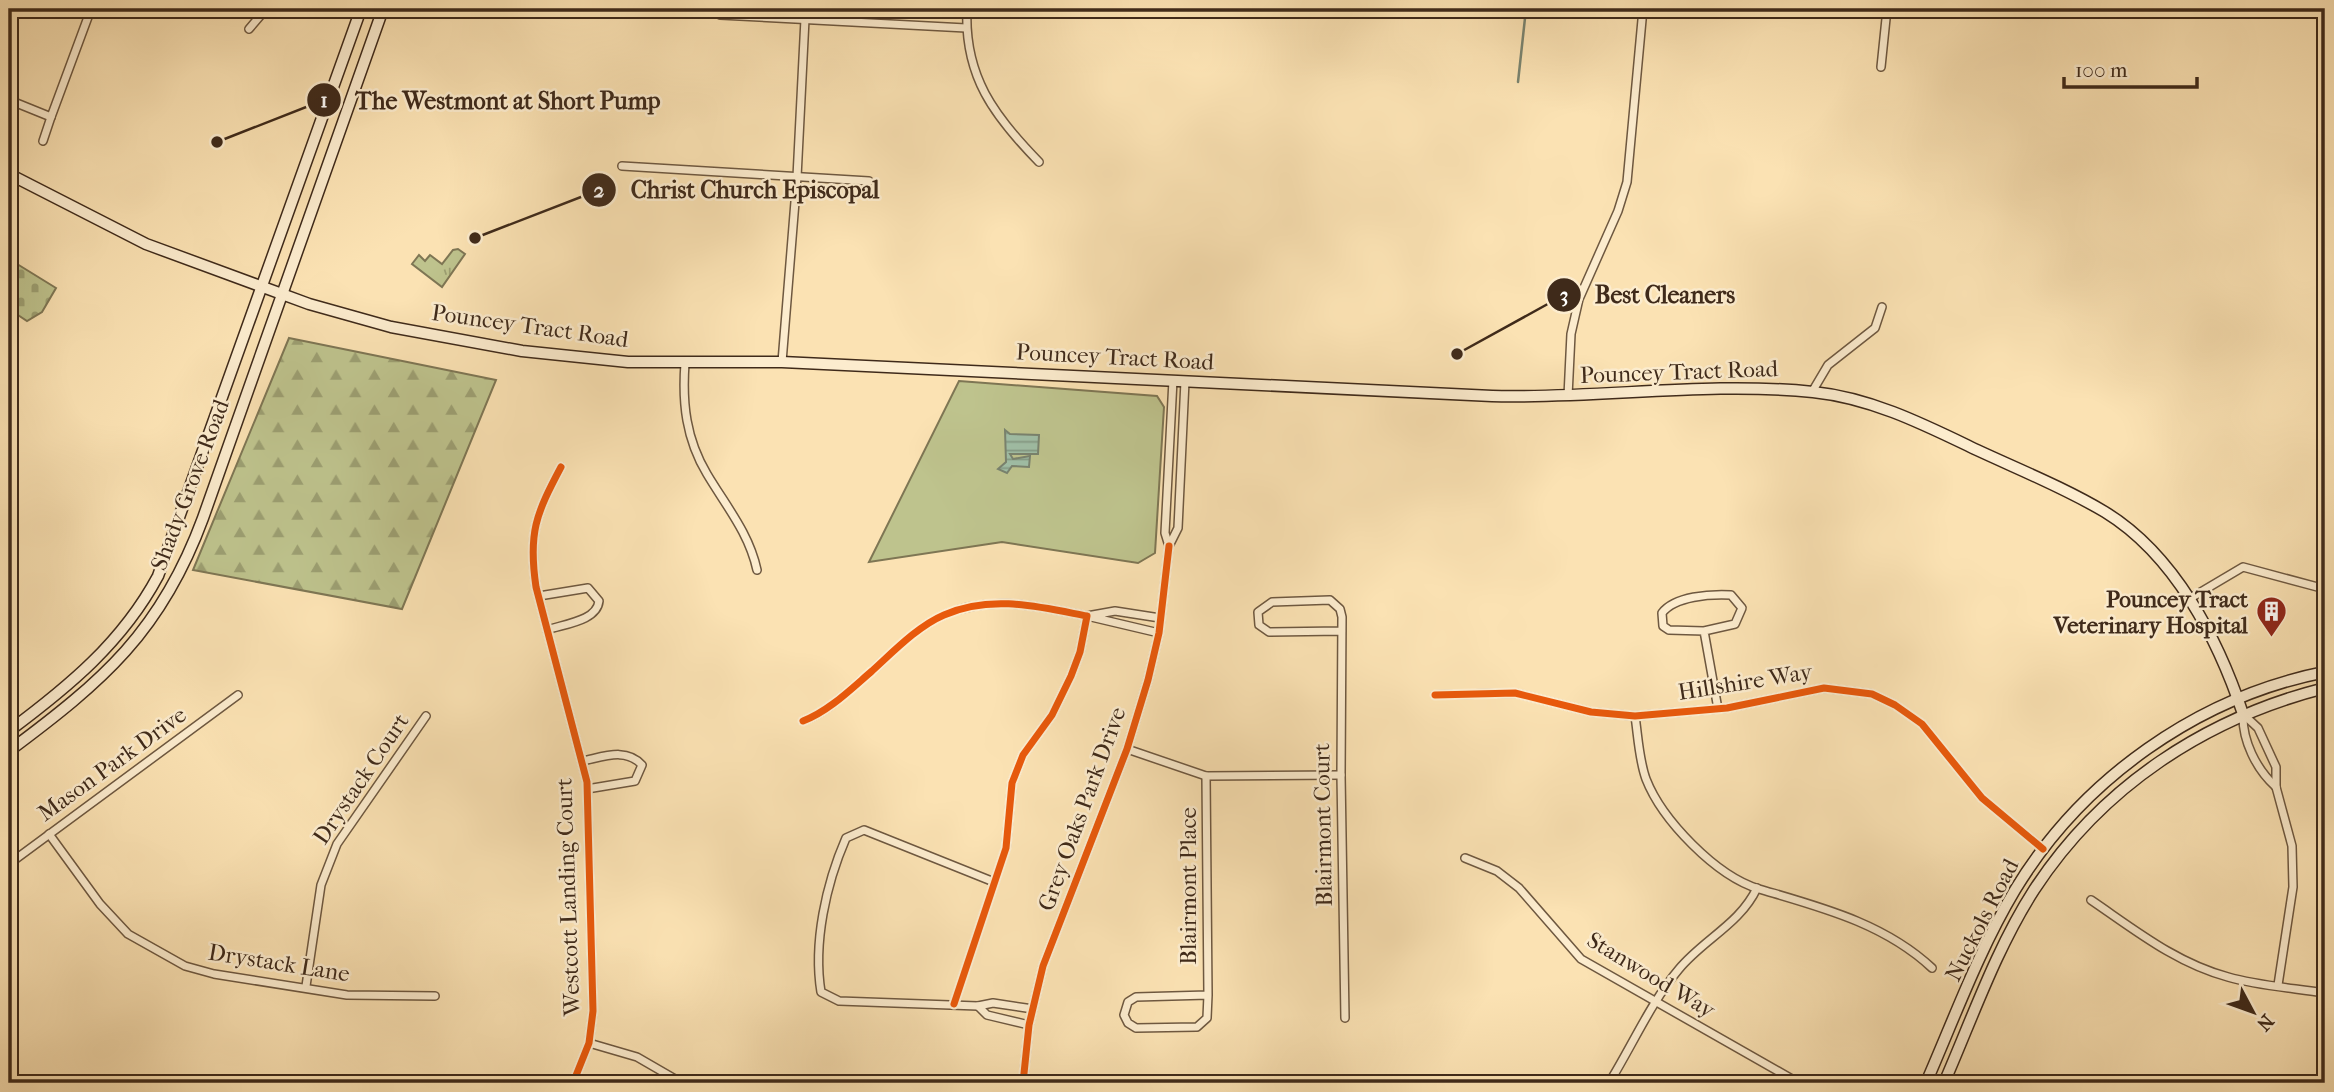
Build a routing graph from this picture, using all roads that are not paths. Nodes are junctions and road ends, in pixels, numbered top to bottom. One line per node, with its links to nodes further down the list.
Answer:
1 (91, 9): 14 (street)
2 (266, 9): 11 (street)
3 (361, 9): 21 (main road, Shady Grove Road)
4 (383, 9): 22 (main road, Shady Grove Road)
5 (967, 9): 10 (street)
6 (1643, 9): 29 (street)
7 (1887, 9): 12 (street)
8 (720, 15): 9 (street)
9 (805, 19): 10 (street); 19 (street)
10 (966, 28): 16 (street)
11 (248, 29)
12 (1881, 67)
13 (9, 100): 14 (street)
14 (51, 117): 15 (street)
15 (43, 141)
16 (1039, 162)
17 (622, 166): 19 (street)
18 (9, 174): 21 (main road, Pouncey Tract Road)
19 (797, 177): 20 (street); 24 (street)
20 (869, 181)
21 (263, 288): 22 (main road, Pouncey Tract Road); 52 (main road, Shady Grove Road)
22 (282, 295): 25 (main road, Pouncey Tract Road); 54 (main road, Shady Grove Road)
23 (1882, 307): 28 (street)
24 (782, 362): 25 (main road, Pouncey Tract Road); 26 (main road, Pouncey Tract Road)
25 (685, 363): 32 (street)
26 (1173, 380): 27 (main road, Pouncey Tract Road); 31 (street, Grey Oaks Park Drive)
27 (1185, 381): 29 (main road, Pouncey Tract Road); 31 (street, Grey Oaks Park Drive)
28 (1812, 392): 29 (main road, Pouncey Tract Road); 35 (main road, Pouncey Tract Road)
29 (1568, 396)
30 (561, 467): 34 (street, Westcott Landing Court)
31 (1169, 546): 37 (street, Grey Oaks Park Drive)
32 (757, 570)
33 (2325, 589): 35 (street)
34 (539, 596): 38 (street, Westcott Landing Court); 38 (street)
35 (2189, 599): 46 (main road, Pouncey Tract Road)
36 (1087, 615): 37 (street); 41 (street); 51 (street); 64 (street)
37 (1160, 618): 41 (street, Grey Oaks Park Drive)
38 (547, 629): 55 (street, Westcott Landing Court)
39 (1342, 631): 39 (street, Blairmont Court); 56 (street, Blairmont Court)
40 (1704, 632): 40 (street); 47 (street)
41 (1159, 633): 53 (street, Grey Oaks Park Drive)
42 (2325, 672): 46 (main road)
43 (2325, 688): 48 (main road)
44 (238, 695): 60 (street, Mason Park Drive)
45 (1435, 695): 50 (street, Hillshire Way)
46 (2238, 699): 48 (main road, Pouncey Tract Road); 61 (main road, Nuckols Road)
47 (1718, 709): 50 (street, Hillshire Way); 61 (street, Hillshire Way)
48 (2243, 713): 58 (street); 58 (street); 86 (main road, Nuckols Road)
49 (426, 716): 69 (street, Drystack Court)
50 (1635, 716): 65 (street)
51 (803, 722)
52 (9, 731)
53 (1127, 749): 57 (street); 76 (street, Grey Oaks Park Drive)
54 (9, 751)
55 (582, 761): 59 (street, Westcott Landing Court); 59 (street)
56 (1340, 775): 57 (street); 77 (street, Blairmont Court)
57 (1206, 776): 71 (street, Blairmont Place)
58 (2276, 787): 68 (street)
59 (587, 789): 79 (street, Westcott Landing Court)
60 (49, 834): 63 (street, Mason Park Drive); 69 (street, Drystack Lane)
61 (2043, 849): 85 (main road, Nuckols Road)
62 (1465, 858): 73 (street, Stanwood Way)
63 (9, 864)
64 (994, 882): 74 (street); 74 (street)
65 (1757, 888): 67 (street); 73 (street)
66 (2091, 900): 68 (street)
67 (1932, 968)
68 (2278, 985): 70 (street)
69 (306, 986): 72 (street, Drystack Lane)
70 (2325, 993)
71 (1208, 995): 71 (street, Blairmont Place)
72 (435, 996)
73 (1657, 1003): 83 (street); 84 (street, Stanwood Way)
74 (954, 1004): 75 (street)
75 (978, 1006): 76 (street); 78 (street)
76 (1033, 1009): 78 (street, Grey Oaks Park Drive)
77 (1345, 1018)
78 (1029, 1025): 82 (street, Grey Oaks Park Drive)
79 (589, 1043): 80 (street, Westcott Landing Court); 81 (street)
80 (573, 1083)
81 (682, 1083)
82 (1023, 1083)
83 (1609, 1083)
84 (1799, 1083)
85 (1926, 1083)
86 (1944, 1083)

